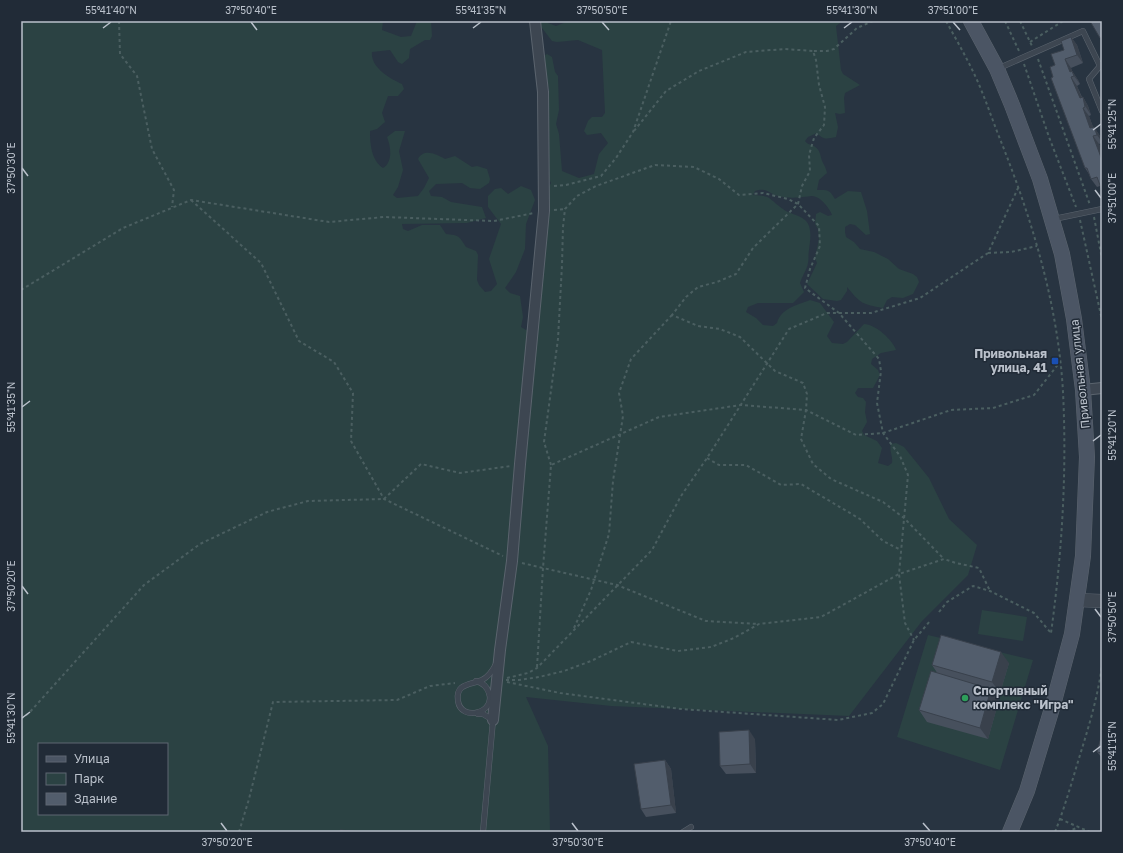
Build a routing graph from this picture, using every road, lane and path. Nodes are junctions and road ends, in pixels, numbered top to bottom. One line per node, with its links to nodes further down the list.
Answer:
1 (119, 21): 22 (path)
2 (534, 21): 19 (street)
3 (671, 21): 17 (path)
4 (873, 21): 11 (path)
5 (946, 21): 18 (path)
6 (971, 21): 15 (main road, Привольная улица)
7 (1005, 21): 13 (path)
8 (1020, 21): 10 (path)
9 (1063, 21): 10 (path)
10 (1030, 42): 12 (path)
11 (813, 50): 17 (path); 21 (path)
12 (1036, 52): 13 (lane); 14 (lane); 26 (path)
13 (1022, 58): 15 (lane); 27 (path)
14 (1101, 67): 16 (lane)
15 (997, 69): 28 (main road, Привольная улица)
16 (1102, 111)
17 (633, 132): 19 (path)
18 (1019, 186): 29 (path); 30 (path)
19 (544, 187): 25 (street)
20 (191, 200): 22 (path); 25 (path); 47 (path)
21 (798, 204): 23 (path); 33 (path); 34 (path)
22 (172, 208): 32 (path)
23 (565, 209): 25 (path); 46 (path)
24 (1102, 209): 26 (lane)
25 (544, 211): 45 (street)
26 (1092, 211): 27 (lane); 31 (path)
27 (1079, 214): 28 (lane); 35 (path)
28 (1052, 220): 39 (main road, Привольная улица)
29 (1037, 246): 30 (path); 37 (path)
30 (988, 254): 33 (path)
31 (1102, 259)
32 (21, 290)
33 (839, 313): 36 (path); 42 (path)
34 (672, 315): 36 (path); 43 (path)
35 (1102, 320)
36 (767, 362): 40 (path); 41 (path)
37 (1060, 362): 42 (path); 56 (path)
38 (1102, 388): 39 (street)
39 (1083, 390): 57 (main road, Привольная улица)
40 (740, 406): 41 (path); 43 (path); 44 (path)
41 (806, 410): 42 (path); 48 (path)
42 (883, 433): 48 (path)
43 (620, 434): 46 (path); 54 (path)
44 (707, 458): 49 (path); 55 (path)
45 (520, 464): 47 (path); 51 (street)
46 (551, 465): 52 (path)
47 (384, 499): 51 (path); 71 (path)
48 (904, 518): 49 (path); 50 (path)
49 (901, 550): 53 (path)
50 (944, 559): 53 (path); 56 (path)
51 (512, 561): 52 (path); 64 (street)
52 (543, 568): 54 (path); 66 (path)
53 (899, 574): 61 (path); 63 (path)
54 (594, 580): 55 (path); 62 (path)
55 (617, 585): 61 (path); 62 (path)
56 (990, 591): 59 (path)
57 (1077, 600): 58 (street); 79 (main road, Привольная улица)
58 (1102, 601)
59 (939, 612)
60 (930, 621): 63 (path)
61 (759, 624): 67 (path)
62 (573, 631): 66 (path)
63 (914, 640): 67 (path)
64 (500, 650): 67 (street); 69 (lane)
65 (1102, 665): 73 (path)
66 (537, 668): 67 (path)
67 (498, 680): 72 (street)
68 (461, 682): 76 (path)
69 (476, 682): 70 (lane); 70 (lane)
70 (476, 713): 72 (lane)
71 (21, 720)
72 (493, 720): 77 (lane)
73 (1060, 819): 75 (path); 80 (path)
74 (691, 827): 78 (lane)
75 (1079, 827): 81 (path); 82 (path)
76 (239, 832)
77 (483, 832)
78 (683, 832)
79 (1010, 832)
80 (1055, 832)
81 (1067, 832)
82 (1090, 832)

